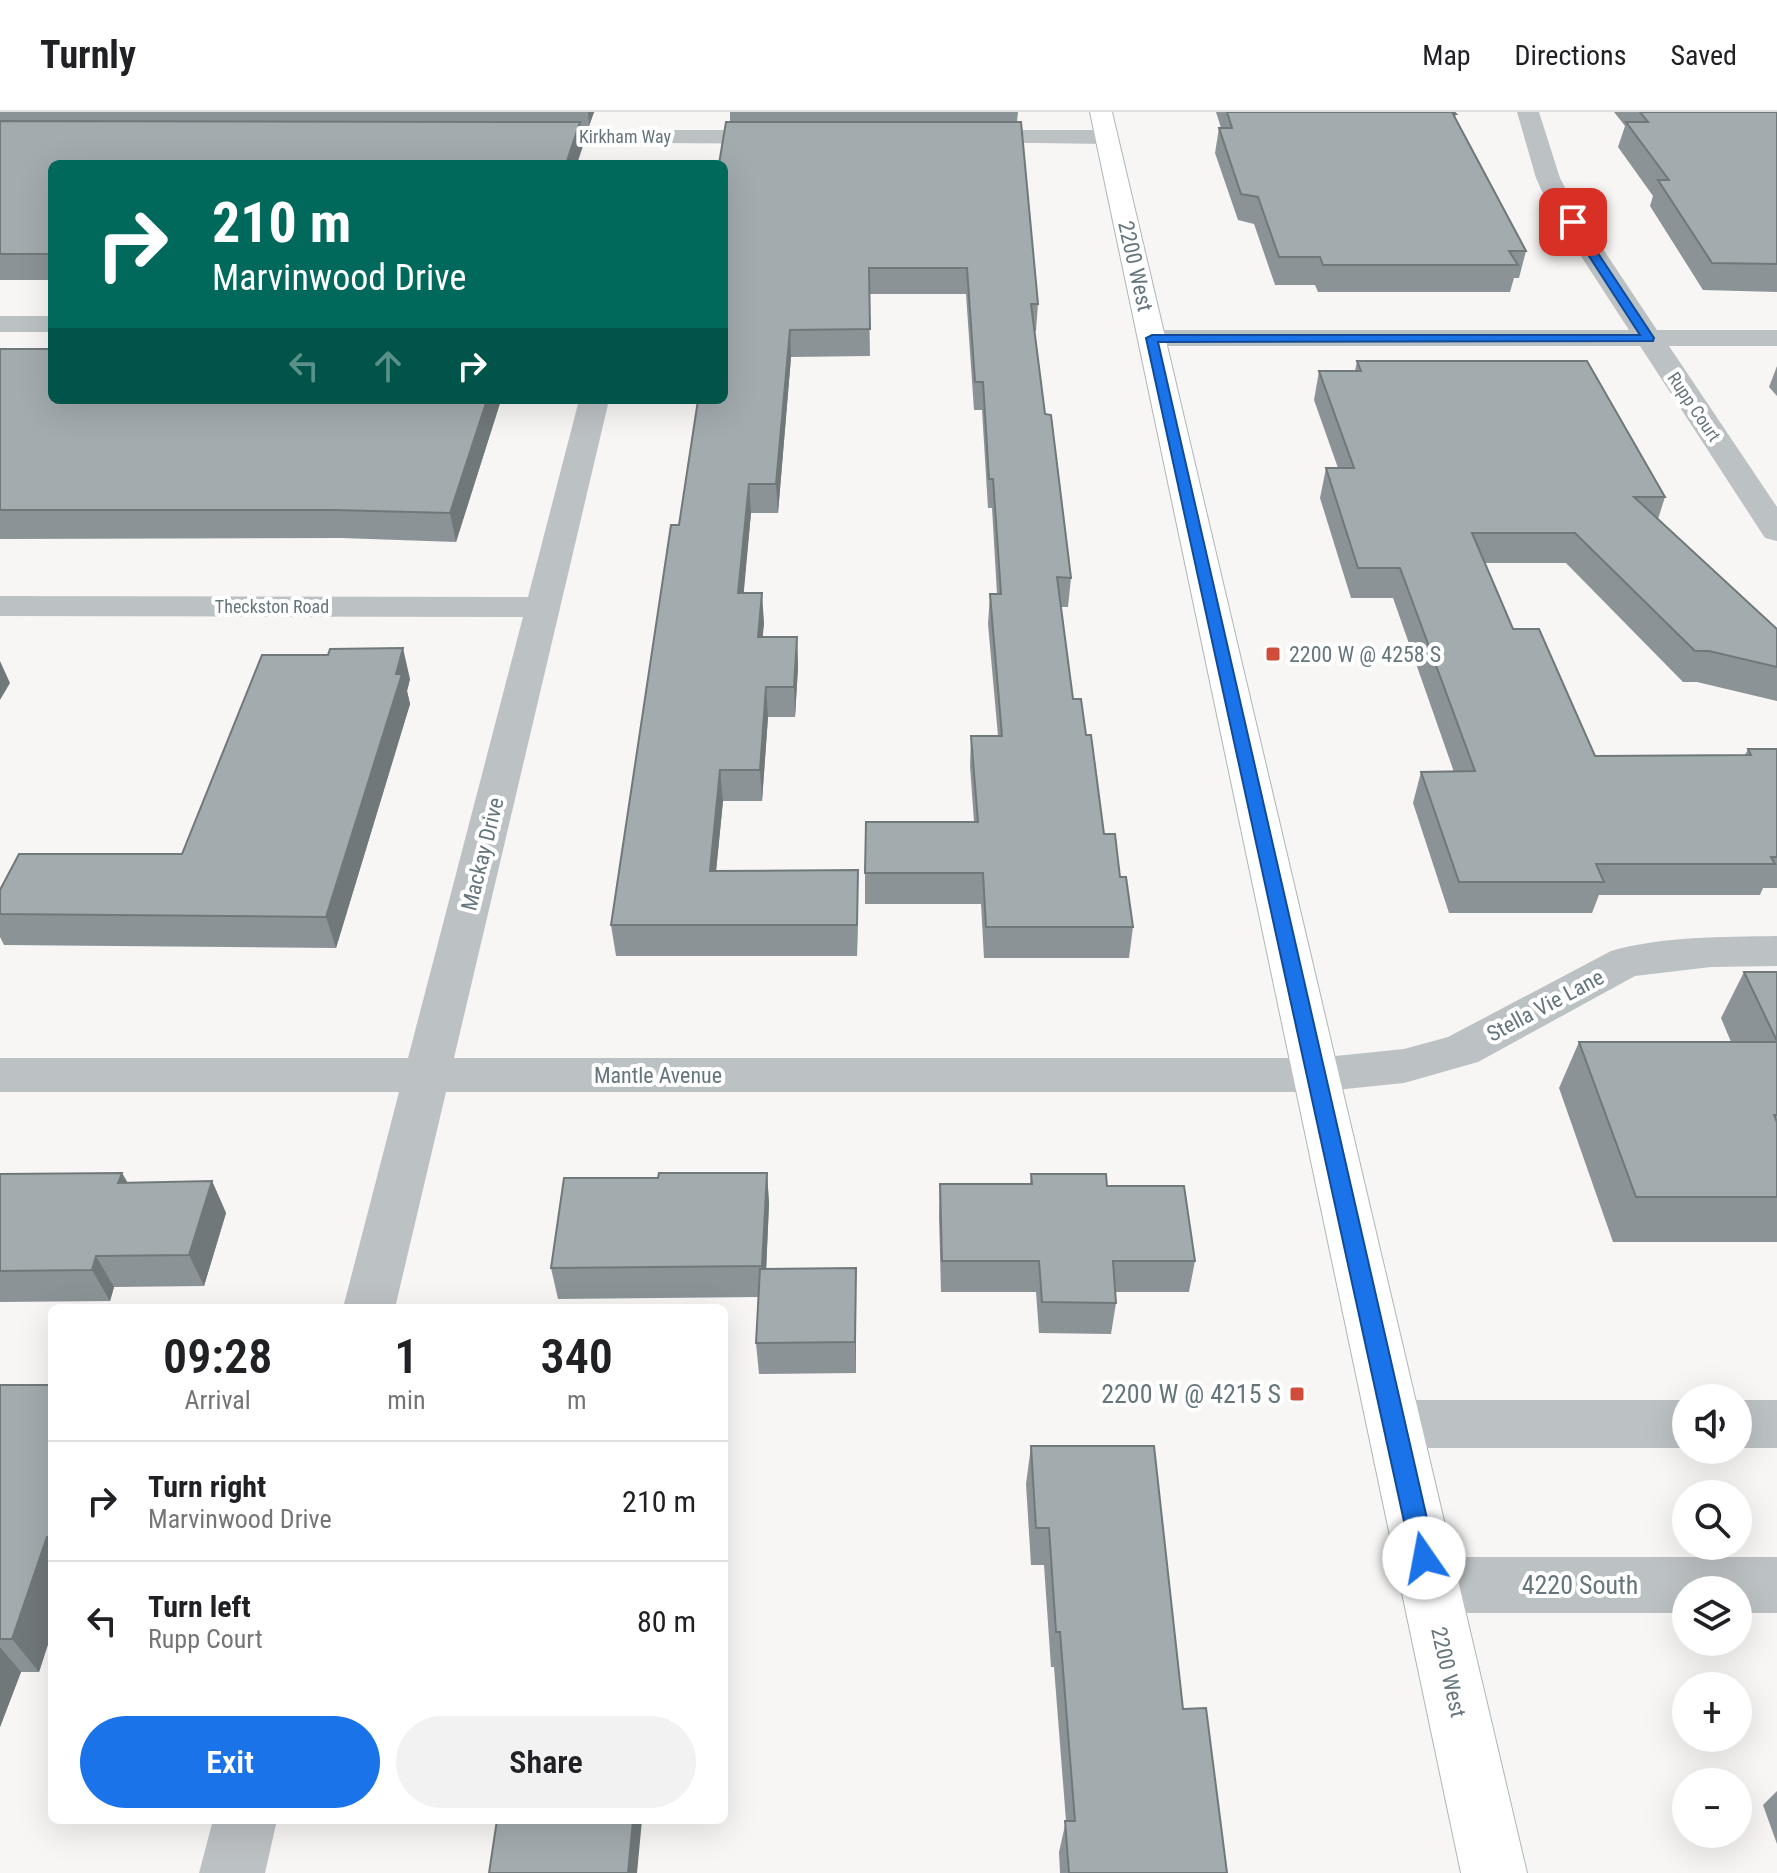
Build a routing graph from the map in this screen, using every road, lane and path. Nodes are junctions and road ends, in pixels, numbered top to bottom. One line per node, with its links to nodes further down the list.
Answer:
1 (1528, 112): 11 (street, Rupp Court)
2 (1104, 125): 6 (street); 10 (street, 2200 West)
3 (496, 137): 4 (street, Kirkham Way)
4 (655, 137): 5 (street, Kirkham Way); 7 (street)
5 (810, 137)
6 (934, 137)
7 (650, 160)
8 (0, 324): 9 (street)
9 (48, 324)
10 (1152, 338): 11 (street); 19 (street, 2200 West)
11 (1648, 338): 12 (street); 14 (street, Rupp Court)
12 (1777, 338)
13 (593, 404): 16 (street, Mackay Drive)
14 (1777, 531)
15 (0, 606): 16 (street, Theckston Road)
16 (544, 607): 20 (street, Mackay Drive)
17 (1777, 951): 19 (street, Stella Vie Lane)
18 (0, 1075): 20 (street, Mantle Avenue)
19 (1316, 1075): 20 (street, Mantle Avenue); 22 (street, 2200 West)
20 (425, 1076): 21 (street, Mackay Drive)
21 (370, 1304)
22 (1395, 1424): 23 (street); 26 (street, 2200 West)
23 (1672, 1424)
24 (1752, 1424): 25 (street)
25 (1777, 1424)
26 (1430, 1585): 27 (street, 4220 South); 30 (street, 2200 West)
27 (1777, 1585)
28 (244, 1824): 29 (street)
29 (232, 1873)
30 (1494, 1873)

